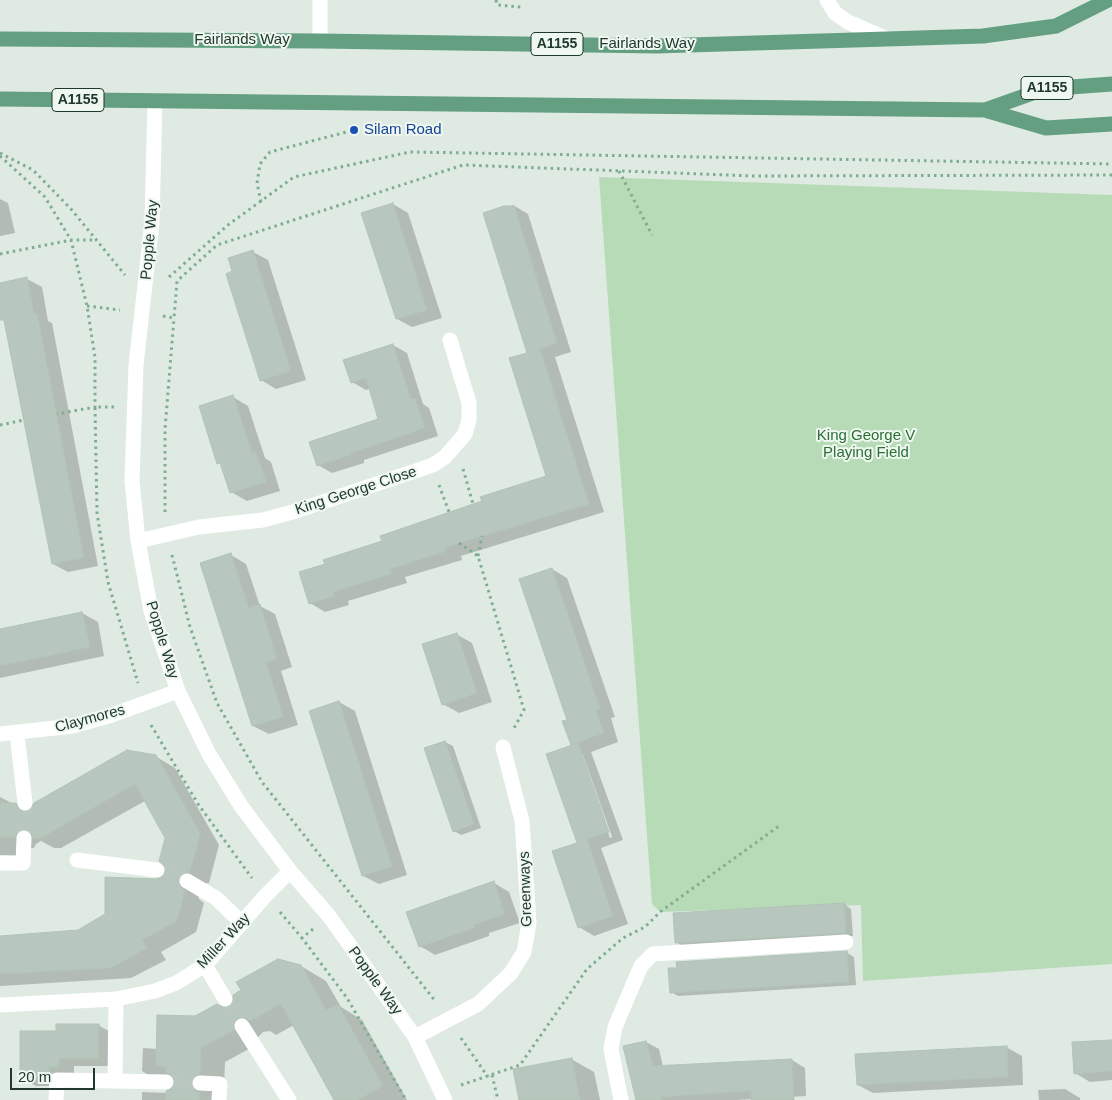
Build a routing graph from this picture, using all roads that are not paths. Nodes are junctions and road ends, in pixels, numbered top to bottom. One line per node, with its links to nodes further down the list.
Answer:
1 (320, 0): 6 (street)
2 (827, 0): 5 (street)
3 (1108, 0): 5 (main road, Fairlands Way / A1155)
4 (0, 39): 6 (main road, Fairlands Way / A1155)
5 (887, 39): 6 (main road, Fairlands Way / A1155)
6 (320, 41)
7 (1112, 84): 10 (main road, A1155)
8 (0, 99): 9 (main road, A1155)
9 (155, 101): 10 (main road, A1155); 13 (street, Popple Way)
10 (985, 110): 11 (main road, A1155)
11 (1112, 124)
12 (450, 340): 13 (street, King George Close)
13 (138, 542): 14 (street, Popple Way)
14 (178, 691): 16 (street, Claymores); 23 (street, Popple Way)
15 (0, 734): 16 (street, Claymores)
16 (18, 734): 18 (street)
17 (504, 747): 32 (street, Greenways)
18 (25, 803)
19 (24, 838): 21 (street)
20 (77, 860): 22 (street)
21 (0, 863)
22 (157, 870)
23 (290, 871): 25 (street, Miller Way); 32 (street, Popple Way)
24 (187, 881): 25 (street)
25 (242, 923): 27 (street, Miller Way)
26 (846, 942): 40 (street)
27 (205, 965): 28 (street, Miller Way); 29 (street)
28 (116, 999): 30 (street, Miller Way); 33 (street)
29 (226, 999)
30 (0, 1005)
31 (242, 1026): 39 (street)
32 (415, 1037): 36 (street, Popple Way)
33 (115, 1081): 34 (street); 37 (street)
34 (159, 1082)
35 (200, 1083): 38 (street)
36 (443, 1096)
37 (56, 1100)
38 (219, 1100)
39 (288, 1100)
40 (621, 1100)

